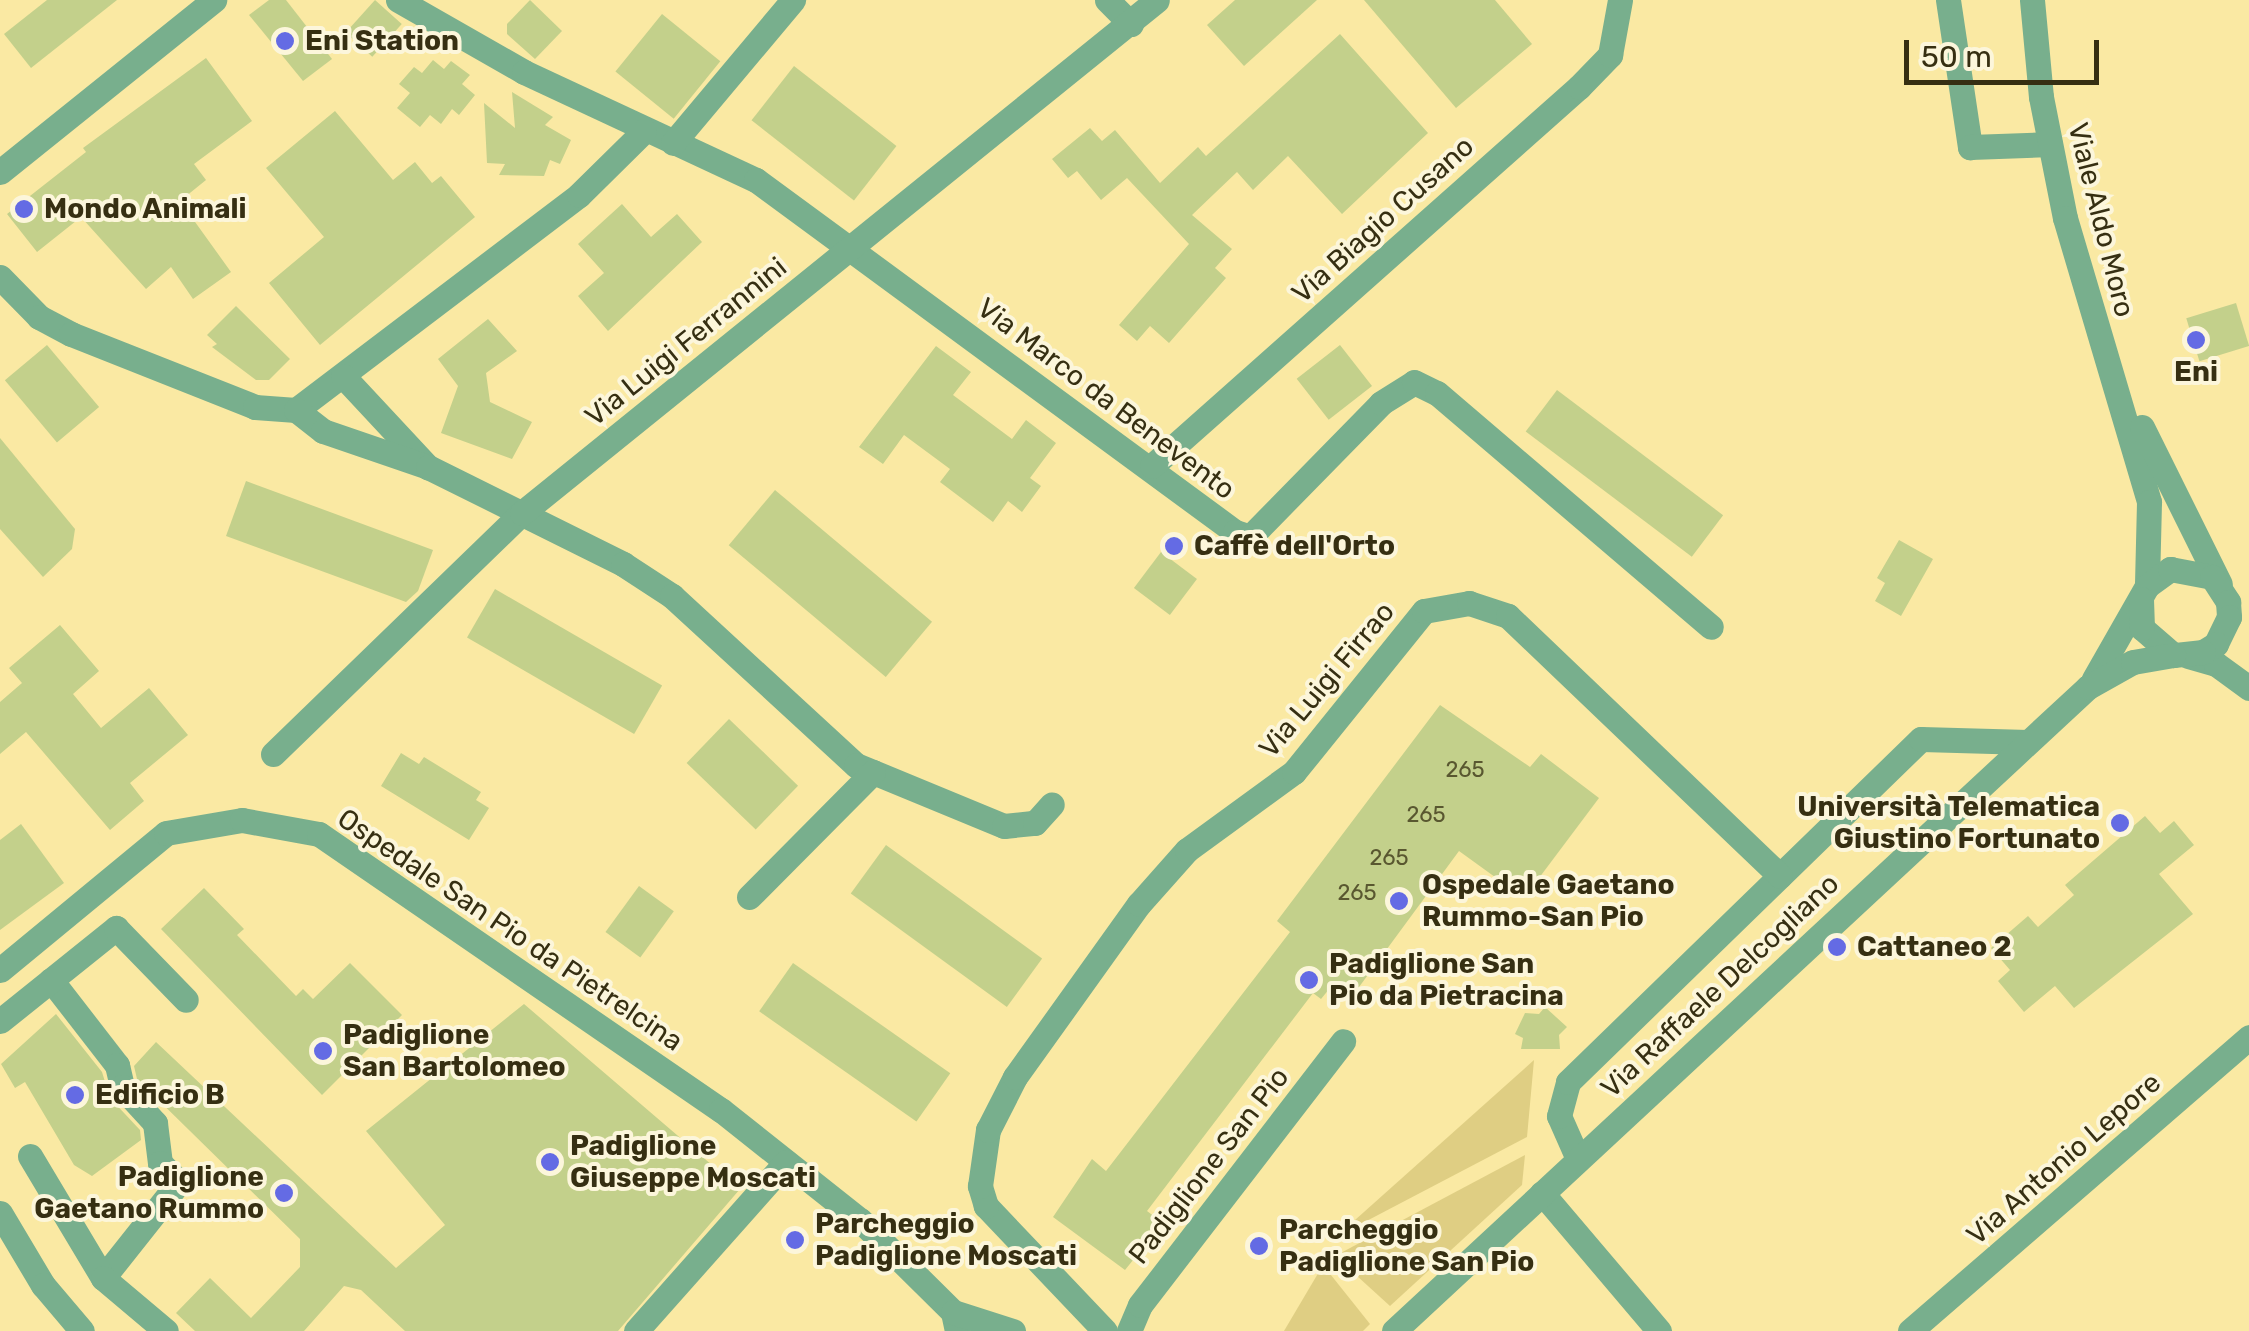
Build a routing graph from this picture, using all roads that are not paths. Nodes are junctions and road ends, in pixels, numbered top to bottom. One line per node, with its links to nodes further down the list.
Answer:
1 (214, 0): 13 (street)
2 (398, 0): 10 (street, Via Marco da Benevento)
3 (793, 0): 11 (street)
4 (1107, 0): 9 (street)
5 (1157, 0): 9 (street, Via Luigi Ferrannini)
6 (1620, 0): 19 (street, Via Biagio Cusano)
7 (1948, 0): 12 (street)
8 (2032, 0): 12 (street, Viale Aldo Moro)
9 (1131, 24): 14 (street, Via Luigi Ferrannini)
10 (644, 130): 11 (street, Via Marco da Benevento); 16 (street)
11 (673, 143): 14 (street, Via Marco da Benevento)
12 (2050, 144): 17 (street, Viale Aldo Moro)
13 (0, 172)
14 (850, 248): 19 (street, Via Marco da Benevento); 21 (street, Via Luigi Ferrannini)
15 (0, 277): 18 (street)
16 (343, 376): 18 (street); 20 (street)
17 (2117, 392): 22 (street, Viale Aldo Moro); 23 (street, Viale Aldo Moro)
18 (296, 410): 20 (street)
19 (1152, 466): 24 (street, Via Marco da Benevento)
20 (428, 467): 21 (street)
21 (522, 512): 30 (street, Via Luigi Ferrannini); 31 (street)
22 (2144, 593): 23 (street, Viale Aldo Moro); 26 (street, Viale Aldo Moro); 27 (street, Via Raffaele Delcogliano)
23 (2225, 595): 25 (street, Viale Aldo Moro); 26 (street)
24 (1712, 627)
25 (2249, 628)
26 (2181, 656): 27 (street, Via Raffaele Delcogliano); 28 (street, Viale Aldo Moro)
27 (2088, 687): 29 (street, Via Raffaele Delcogliano)
28 (2249, 688)
29 (2028, 742): 33 (street); 42 (street, Via Raffaele Delcogliano)
30 (273, 754)
31 (872, 772): 32 (street); 34 (street)
32 (1052, 804)
33 (1780, 876): 42 (street); 53 (street, Via Luigi Firrao)
34 (748, 897)
35 (0, 970): 43 (street, Ospedale San Pio da Pietrelcina)
36 (51, 980): 37 (street); 38 (street); 46 (street)
37 (186, 1000)
38 (0, 1021)
39 (2249, 1037): 48 (street, Via Antonio Lepore)
40 (1343, 1041): 54 (street, Padiglione San Pio)
41 (30, 1156): 46 (street)
42 (1578, 1159): 44 (street, Via Raffaele Delcogliano)
43 (786, 1162): 47 (street, Ospedale San Pio da Pietrelcina); 51 (street)
44 (1542, 1192): 55 (street, Via Raffaele Delcogliano); 56 (street)
45 (0, 1213): 49 (street)
46 (103, 1278): 50 (street)
47 (955, 1321): 52 (street, Ospedale San Pio da Pietrelcina)
48 (1916, 1329)
49 (82, 1331)
50 (166, 1331)
51 (636, 1331)
52 (1013, 1331)
53 (1104, 1331)
54 (1129, 1331)
55 (1394, 1331)
56 (1659, 1331)

